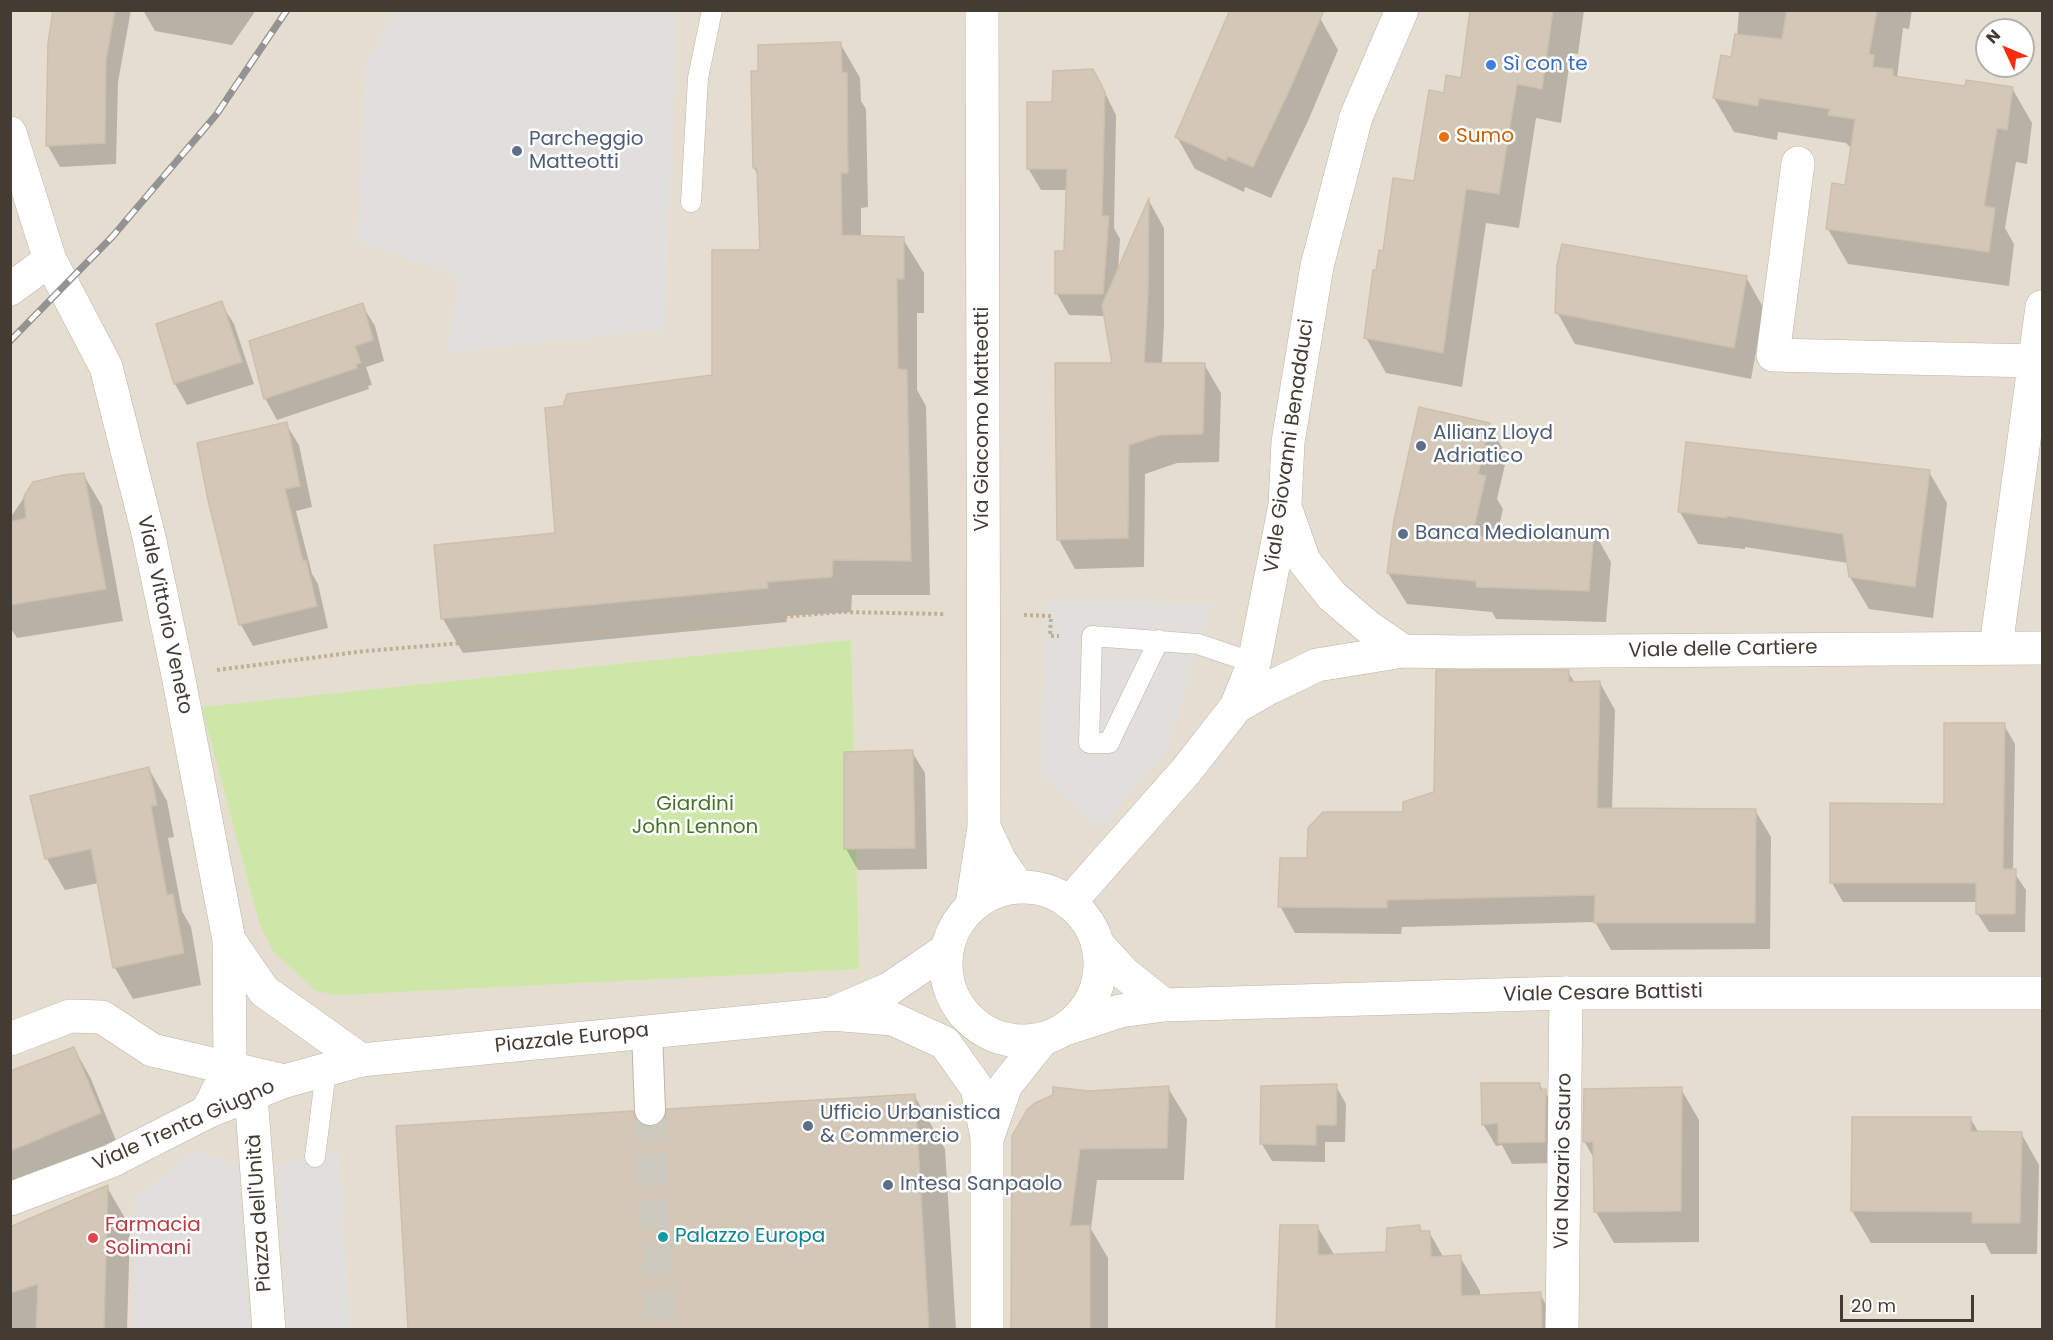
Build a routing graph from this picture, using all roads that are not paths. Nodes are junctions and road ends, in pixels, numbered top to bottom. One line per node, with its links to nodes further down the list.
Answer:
1 (712, 10): 6 (lane)
2 (982, 10): 18 (street, Via Giacomo Matteotti)
3 (1402, 10): 11 (street, Viale Giovanni Benadduci)
4 (10, 133): 7 (street, Viale Vittorio Veneto)
5 (1798, 163): 10 (street)
6 (691, 202)
7 (50, 260): 8 (street); 22 (street, Viale Vittorio Veneto)
8 (10, 289)
9 (2043, 307): 10 (street)
10 (2035, 361): 13 (street)
11 (1285, 505): 15 (street); 16 (street, Viale Giovanni Benadduci)
12 (1159, 640): 12 (lane); 16 (lane)
13 (1996, 647): 14 (street, Viale delle Cartiere); 15 (street, Viale delle Cartiere)
14 (2043, 648)
15 (1404, 651): 17 (street, Viale delle Cartiere)
16 (1254, 663): 17 (street, Viale Giovanni Benadduci)
17 (1236, 707): 20 (street, Viale Giovanni Benadduci)
18 (984, 827): 19 (street, Via Giacomo Matteotti); 21 (street, Via Giacomo Matteotti)
19 (1018, 887): 20 (street); 21 (street)
20 (1069, 903): 23 (street)
21 (972, 905): 24 (street)
22 (228, 940): 32 (street); 33 (street, Viale Vittorio Veneto)
23 (1098, 945): 27 (street); 30 (street)
24 (946, 950): 28 (street, Piazzale Europa); 30 (street)
25 (1566, 993): 26 (street, Viale Cesare Battisti); 27 (street, Viale Cesare Battisti); 44 (street, Via Nazario Sauro)
26 (2043, 993)
27 (1164, 1005): 30 (street, Viale Cesare Battisti)
28 (831, 1014): 29 (street, Piazzale Europa); 39 (street)
29 (647, 1032): 32 (street, Piazzale Europa); 37 (street)
30 (1054, 1035): 39 (street)
31 (10, 1039): 33 (street)
32 (361, 1060): 34 (street, Viale Trenta Giugno)
33 (230, 1067): 35 (street); 38 (street, Viale Vittorio Veneto)
34 (326, 1071): 35 (street, Viale Trenta Giugno); 40 (lane)
35 (285, 1081): 36 (street, Viale Trenta Giugno)
36 (251, 1096): 38 (street, Viale Trenta Giugno); 42 (street, Piazza dell'Unità)
37 (650, 1110)
38 (207, 1112): 41 (street, Viale Trenta Giugno)
39 (987, 1137): 43 (street)
40 (315, 1157)
41 (10, 1198)
42 (269, 1329)
43 (987, 1329)
44 (1562, 1329)

